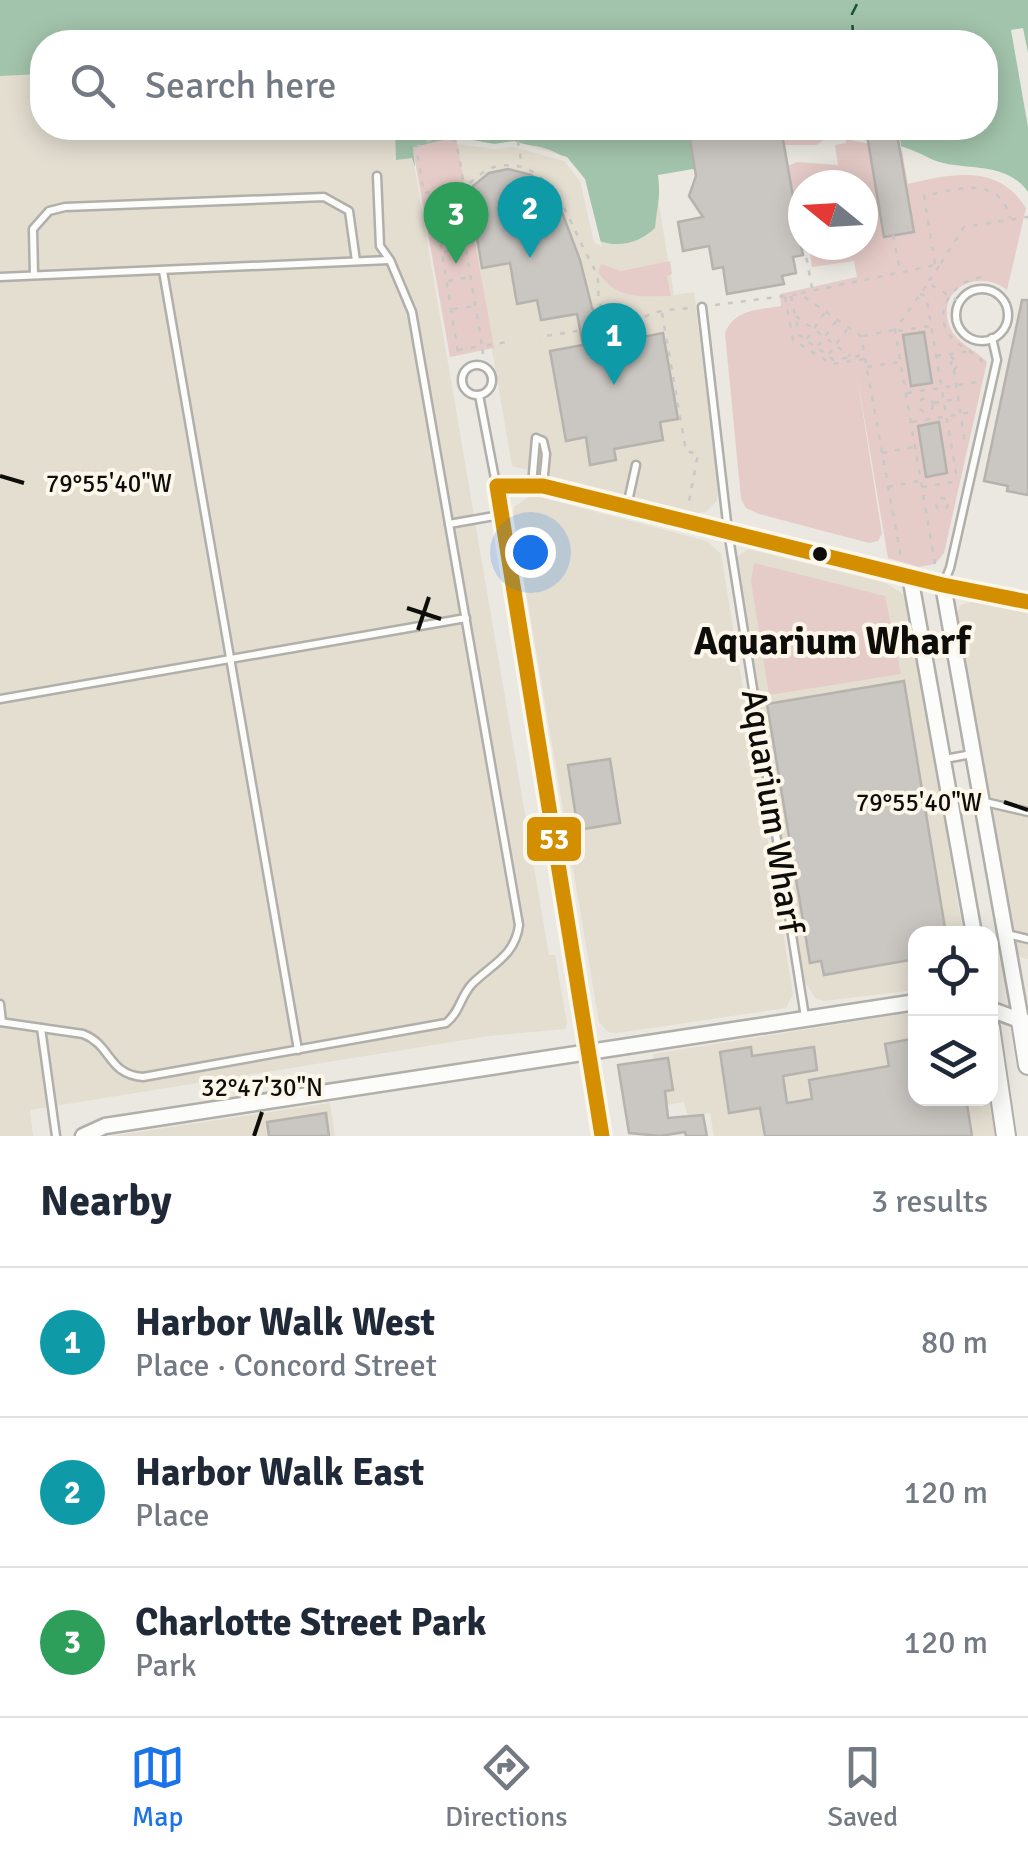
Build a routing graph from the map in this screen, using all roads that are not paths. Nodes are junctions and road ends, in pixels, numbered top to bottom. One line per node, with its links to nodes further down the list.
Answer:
1 (377, 176): 2 (lane)
2 (390, 260): 3 (lane); 15 (lane)
3 (356, 261): 4 (lane); 5 (lane)
4 (162, 271): 5 (lane); 21 (lane)
5 (34, 275): 6 (lane)
6 (0, 277)
7 (702, 307): 16 (lane, Aquarium Wharf)
8 (992, 338): 8 (lane); 18 (lane)
9 (479, 395): 9 (lane); 11 (lane)
10 (636, 465): 13 (lane)
11 (496, 486): 12 (street); 14 (street)
12 (537, 486): 12 (lane); 13 (street)
13 (627, 506): 16 (street)
14 (502, 515): 15 (lane); 38 (street)
15 (449, 524): 20 (lane)
16 (728, 531): 17 (street); 33 (lane, Aquarium Wharf)
17 (910, 576): 18 (street); 24 (street)
18 (943, 584): 19 (street); 23 (street)
19 (1028, 602)
20 (466, 618): 21 (lane); 37 (lane)
21 (228, 658): 22 (lane); 37 (lane)
22 (0, 700)
23 (973, 754): 24 (lane); 25 (street)
24 (943, 759): 27 (street)
25 (982, 802): 26 (lane); 28 (street)
26 (1028, 812)
27 (973, 926)
28 (1006, 934): 29 (lane); 35 (street)
29 (1028, 940)
30 (908, 1003): 33 (street)
31 (0, 1004): 34 (lane)
32 (998, 1012): 35 (street)
33 (805, 1018): 38 (street)
34 (1, 1022): 36 (lane)
35 (1024, 1022): 39 (street)
36 (41, 1028): 37 (lane); 41 (lane)
37 (298, 1050)
38 (588, 1052): 42 (street); 43 (street)
39 (1028, 1064)
40 (998, 1082): 44 (street)
41 (56, 1136)
42 (82, 1136)
43 (602, 1136)
44 (1006, 1136)

